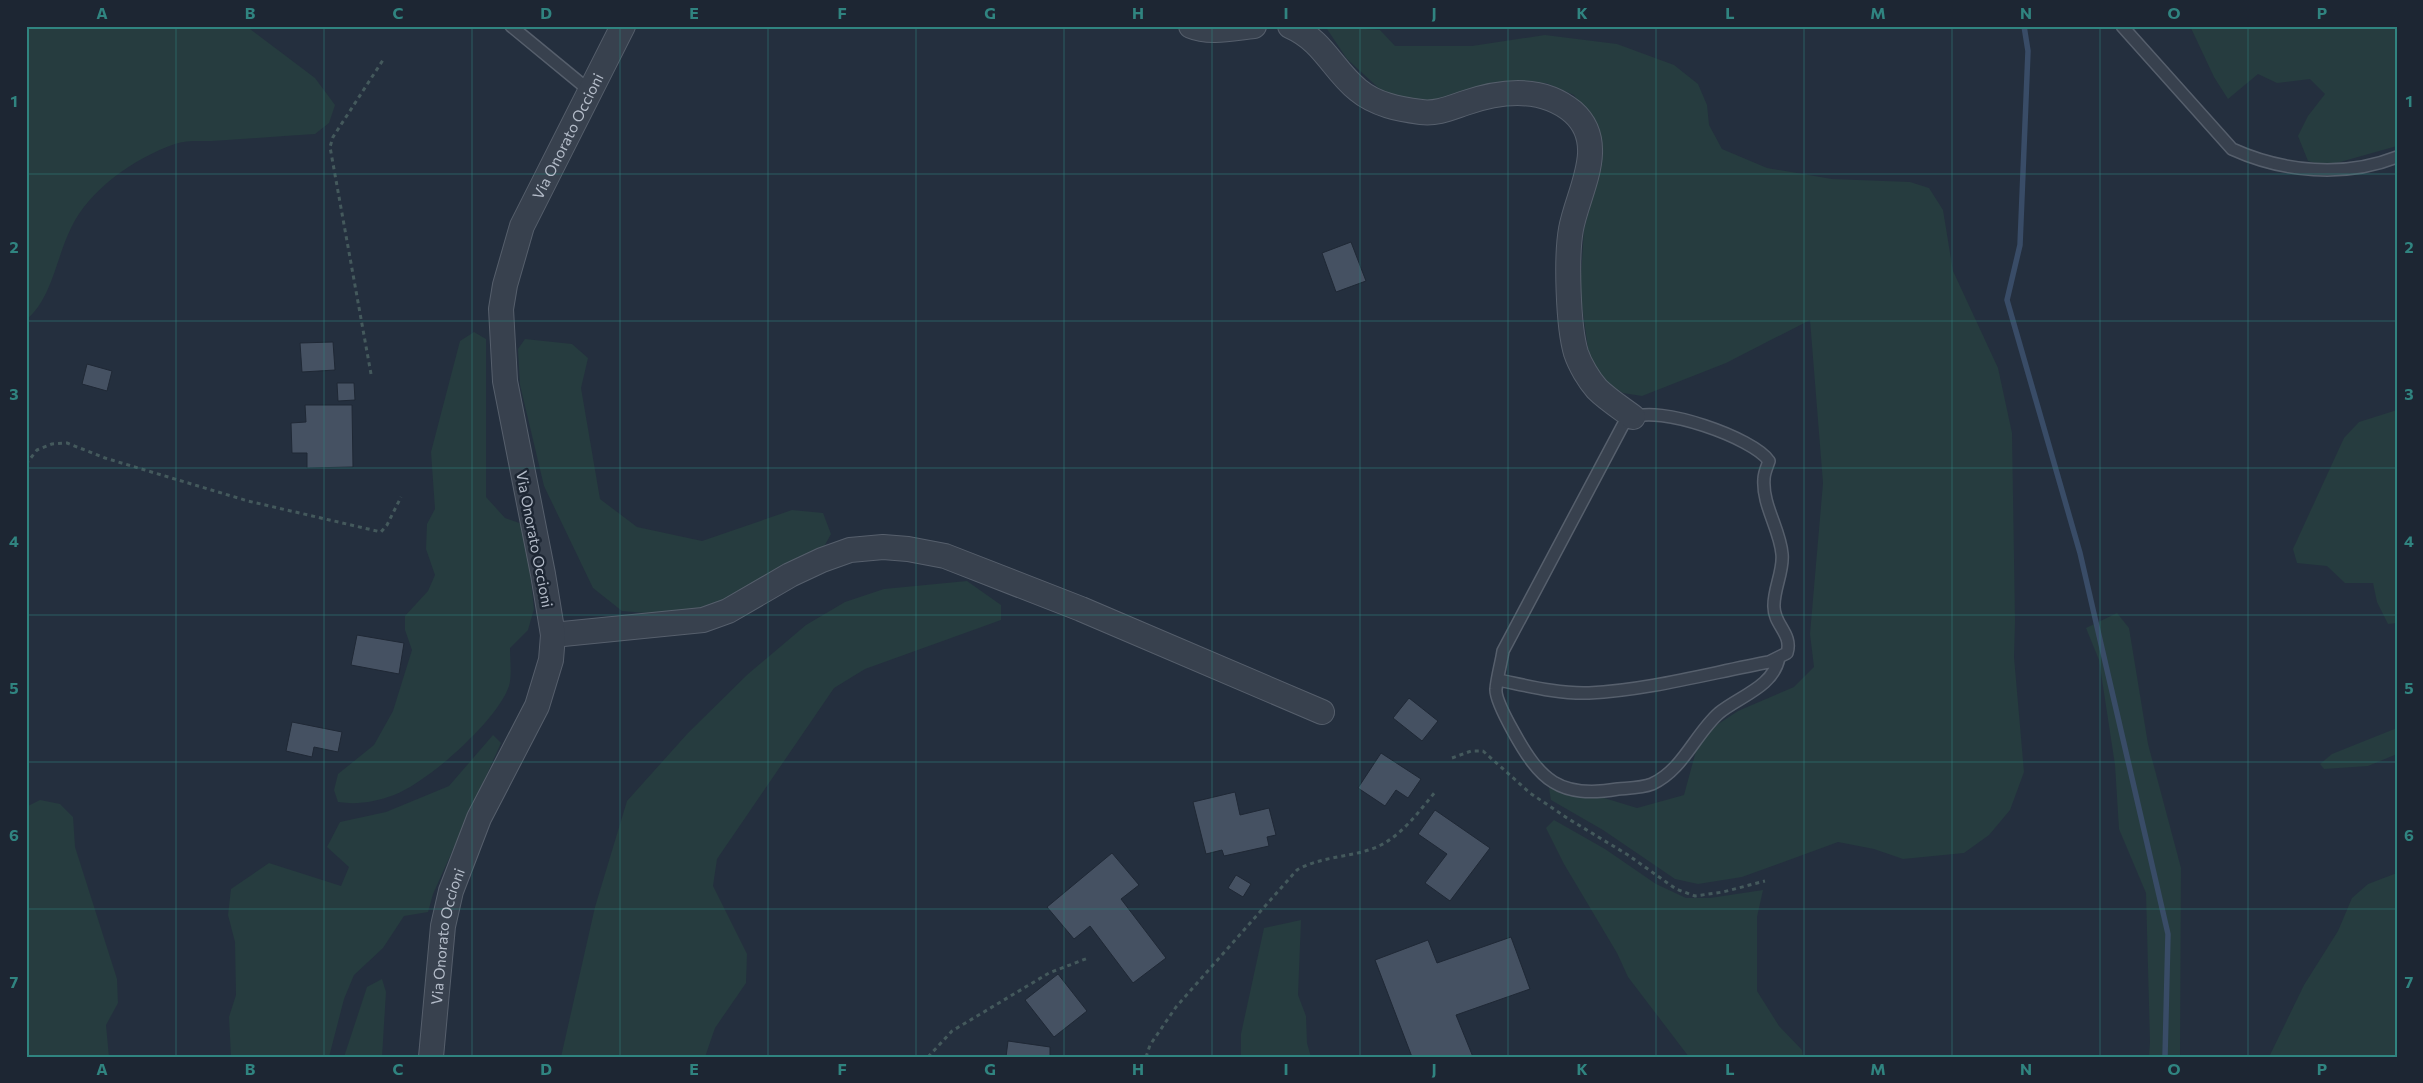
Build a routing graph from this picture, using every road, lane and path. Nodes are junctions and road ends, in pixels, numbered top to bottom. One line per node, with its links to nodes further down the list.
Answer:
1 (511, 26): 8 (lane)
2 (623, 26): 8 (street, Via Onorato Occioni)
3 (1191, 26): 4 (street)
4 (1254, 26)
5 (1290, 26): 11 (street)
6 (2122, 26): 9 (lane)
7 (383, 60): 10 (path)
8 (590, 91): 14 (street, Via Onorato Occioni)
9 (2397, 157)
10 (371, 374)
11 (1633, 417): 15 (lane); 16 (lane)
12 (26, 464): 13 (path)
13 (401, 497)
14 (553, 635): 17 (street); 22 (street, Via Onorato Occioni)
15 (1779, 658): 16 (lane); 16 (lane)
16 (1499, 680)
17 (1322, 712)
18 (1452, 758): 20 (path)
19 (1436, 792): 24 (path)
20 (1765, 881)
21 (1088, 958): 23 (path)
22 (431, 1057)
23 (928, 1057)
24 (1146, 1057)

